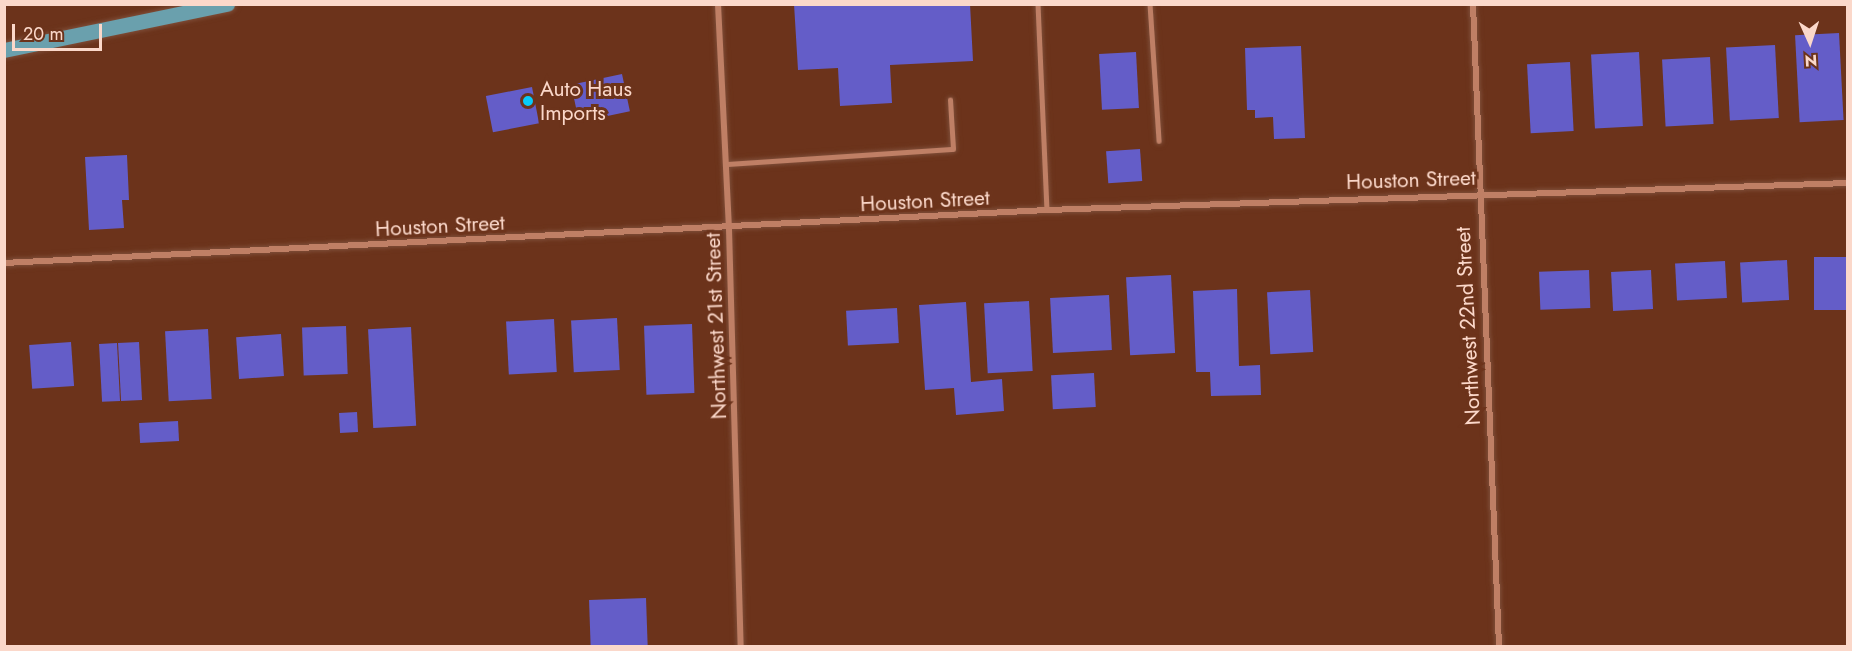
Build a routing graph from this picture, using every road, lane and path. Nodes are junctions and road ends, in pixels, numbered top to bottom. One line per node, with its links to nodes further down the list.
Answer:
1 (227, 4): 6 (main road)
2 (718, 4): 9 (street, Northwest 21st Street)
3 (1038, 4): 12 (lane)
4 (1150, 4): 8 (lane)
5 (1473, 4): 11 (street, Northwest 22nd Street)
6 (4, 50)
7 (950, 100): 9 (lane)
8 (1159, 141)
9 (726, 164): 13 (street, Northwest 21st Street)
10 (1848, 183): 11 (street, Houston Street)
11 (1479, 193): 12 (street, Houston Street); 16 (street, Northwest 22nd Street)
12 (1047, 210): 13 (street, Houston Street)
13 (729, 229): 14 (street, Houston Street); 15 (street, Northwest 21st Street)
14 (4, 263)
15 (741, 646)
16 (1499, 646)

